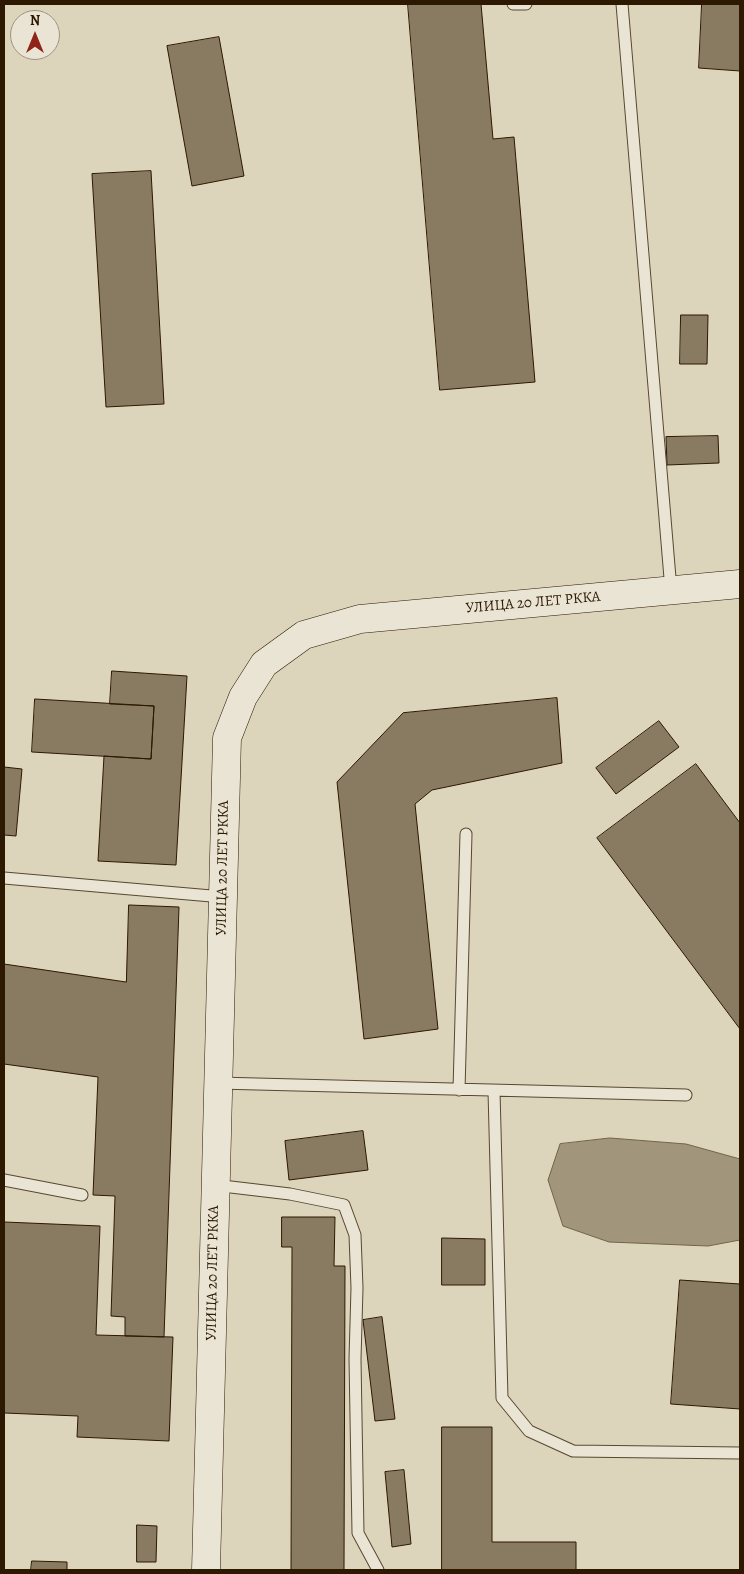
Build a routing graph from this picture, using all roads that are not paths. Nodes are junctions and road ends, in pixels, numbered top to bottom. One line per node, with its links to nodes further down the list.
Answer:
1 (513, 4): 2 (lane)
2 (526, 4)
3 (622, 4): 5 (lane)
4 (740, 584): 5 (main road, УЛИЦА 20 ЛЕТ РККА)
5 (671, 590): 8 (main road, УЛИЦА 20 ЛЕТ РККА)
6 (466, 834): 10 (lane)
7 (4, 878): 8 (lane)
8 (223, 897): 9 (main road, УЛИЦА 20 ЛЕТ РККА)
9 (218, 1084): 10 (lane); 17 (main road, УЛИЦА 20 ЛЕТ РККА)
10 (459, 1090): 11 (lane)
11 (494, 1090): 12 (lane); 16 (lane)
12 (686, 1095)
13 (4, 1180): 15 (lane)
14 (212, 1185): 18 (lane)
15 (82, 1195)
16 (740, 1453)
17 (206, 1570)
18 (378, 1570)

